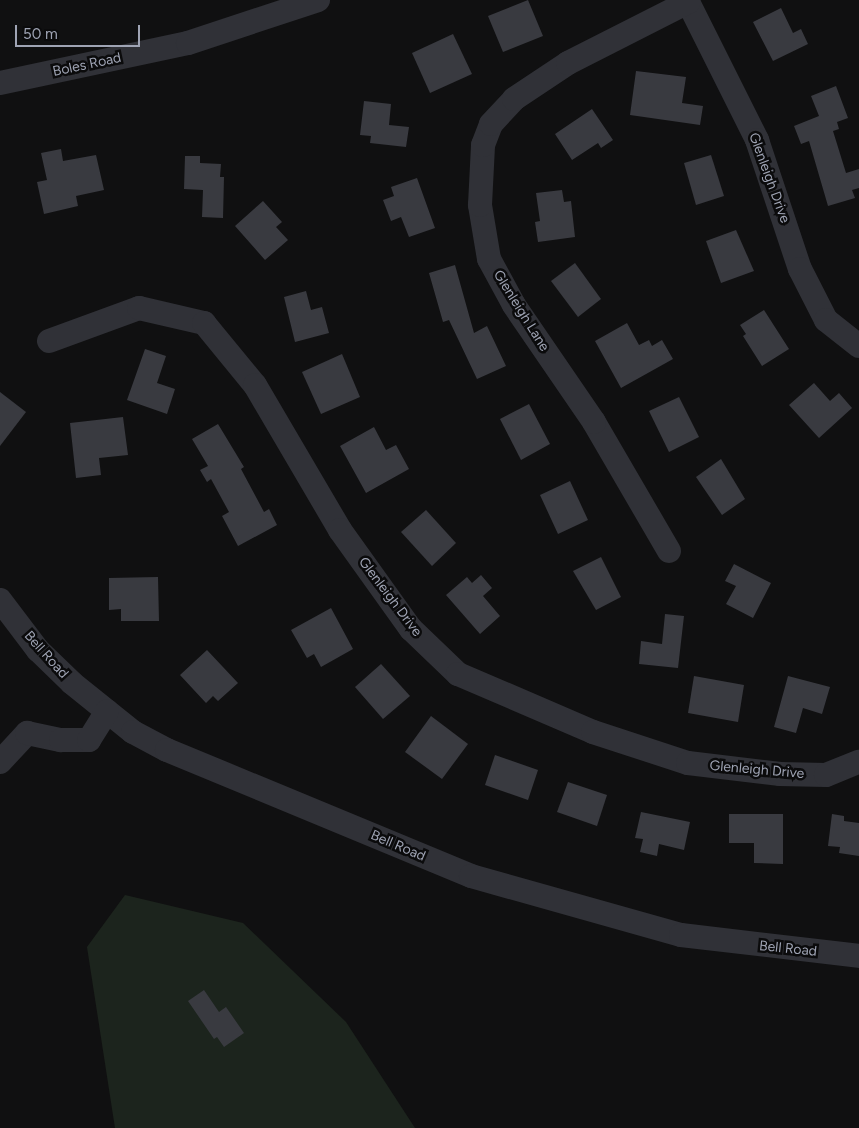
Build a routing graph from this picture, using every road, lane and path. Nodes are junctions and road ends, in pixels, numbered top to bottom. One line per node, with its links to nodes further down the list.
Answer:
1 (318, 0): 3 (street, Boles Road)
2 (687, 1): 5 (street, Glenleigh Drive); 6 (street, Glenleigh Lane)
3 (0, 83)
4 (49, 341): 10 (street, Glenleigh Drive)
5 (859, 346)
6 (669, 551)
7 (0, 600): 8 (street, Bell Road)
8 (107, 711): 9 (street); 11 (street, Bell Road)
9 (0, 762)
10 (859, 762)
11 (859, 956)

